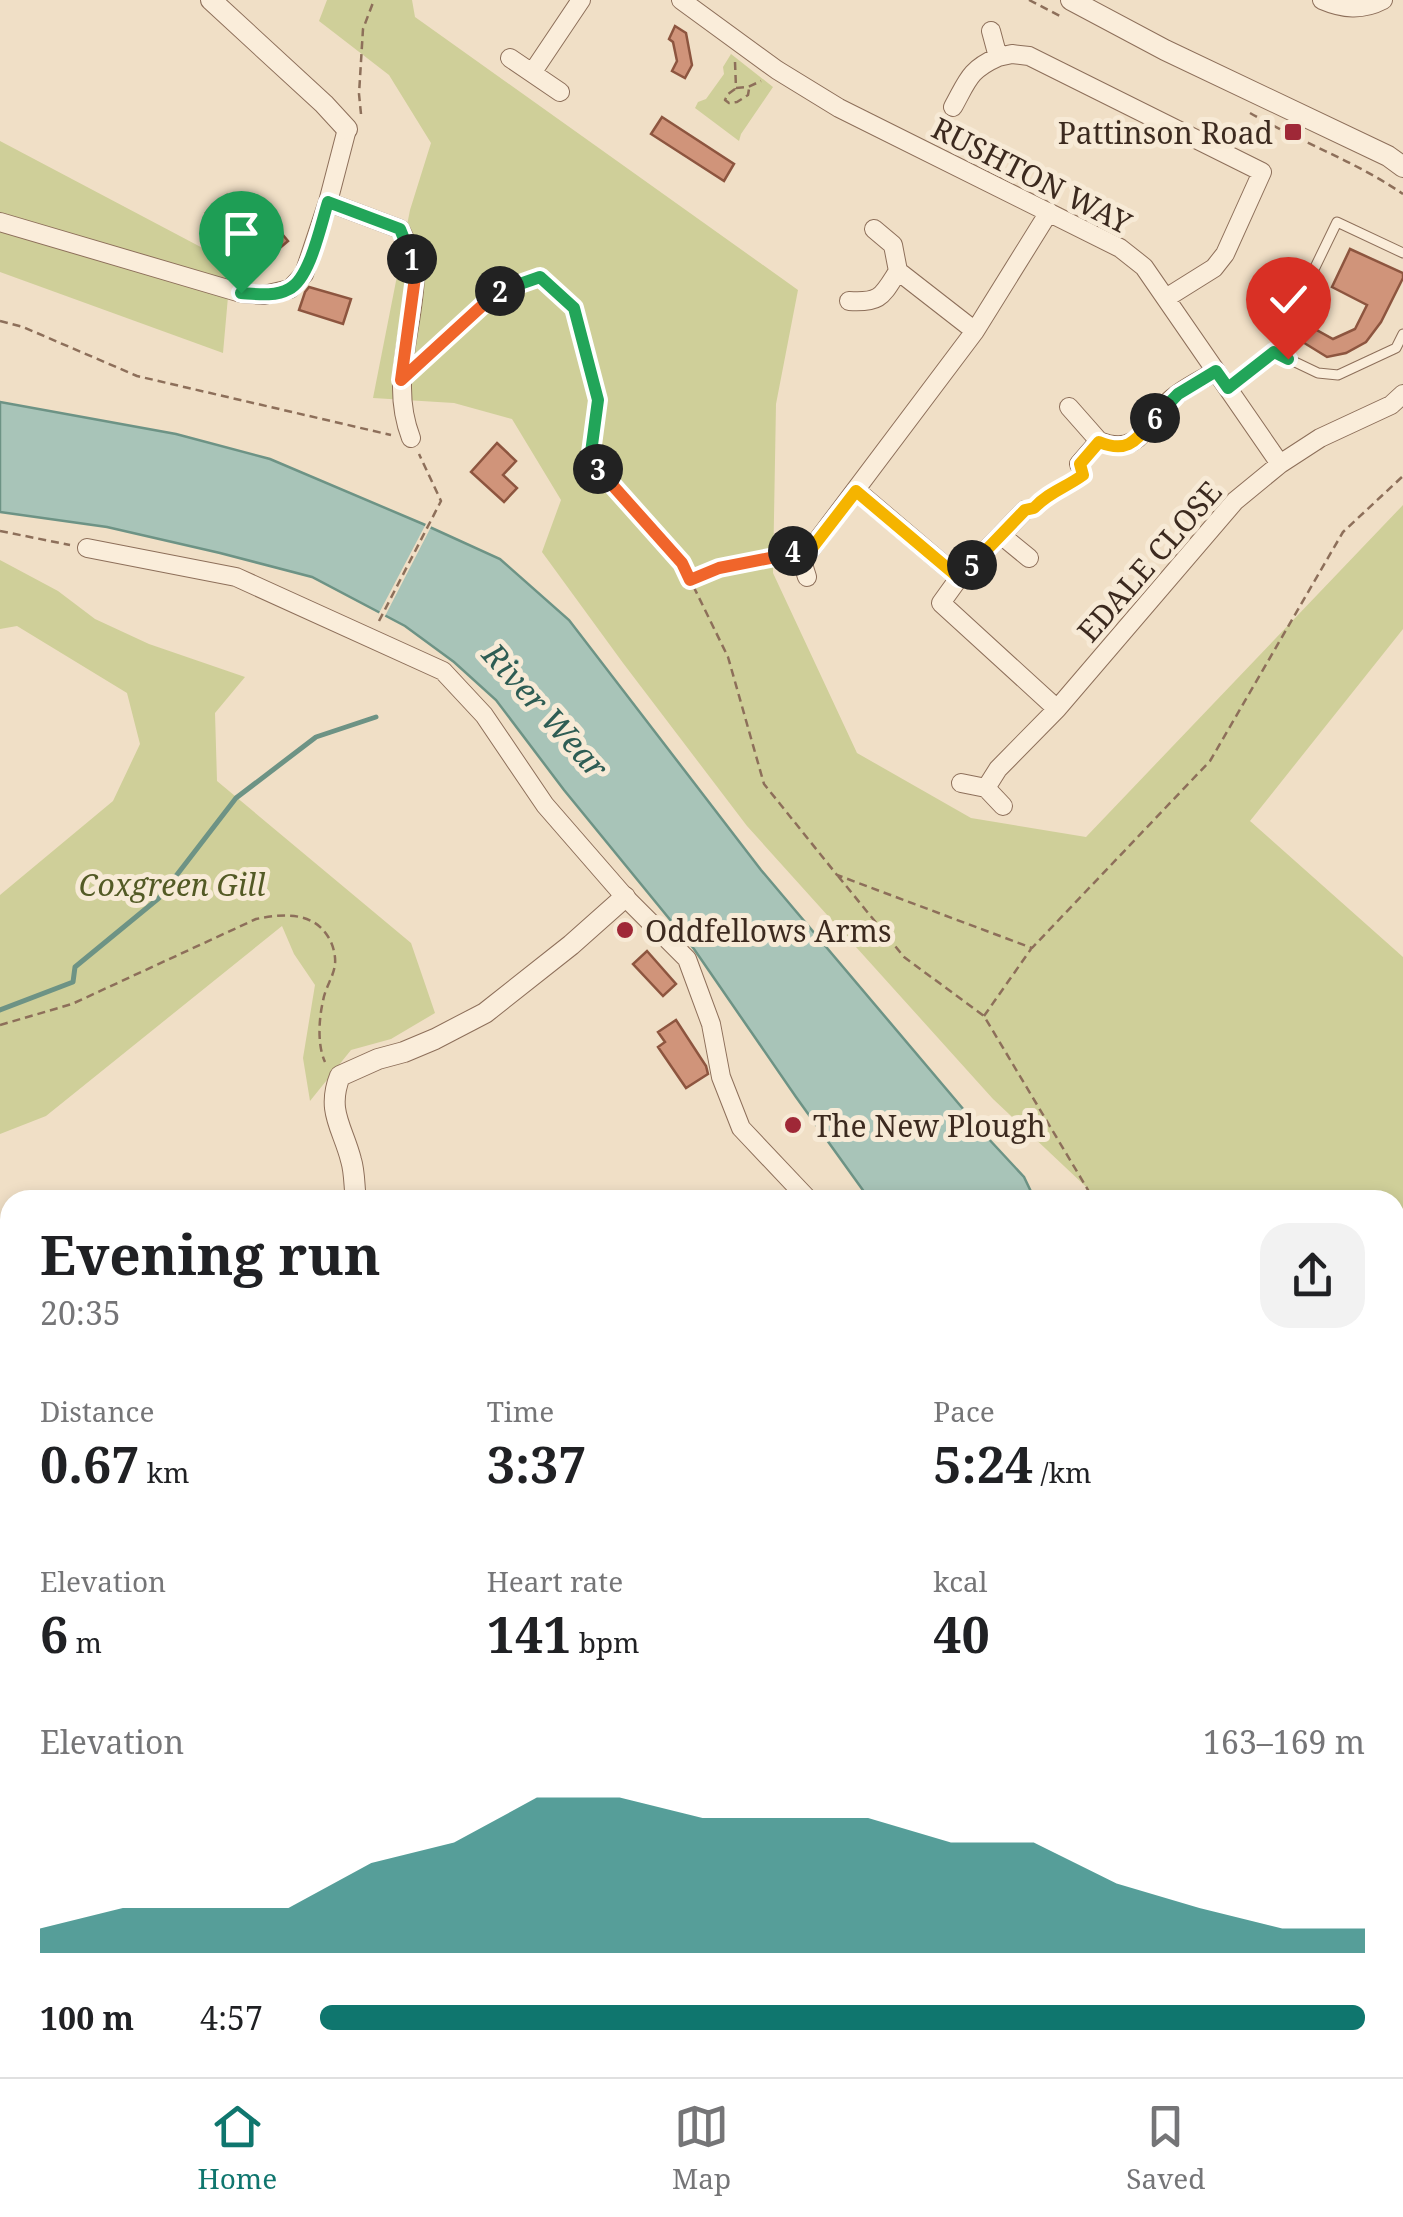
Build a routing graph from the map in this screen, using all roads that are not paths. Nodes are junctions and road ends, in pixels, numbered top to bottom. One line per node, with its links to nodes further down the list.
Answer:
1 (210, 0): 13 (street)
2 (581, 0): 10 (street)
3 (1071, 0): 14 (street)
4 (1322, 0): 5 (street)
5 (1383, 0)
6 (694, 3): 16 (street, RUSHTON WAY)
7 (991, 31): 8 (street)
8 (998, 57): 12 (street); 22 (street)
9 (510, 58): 10 (street)
10 (532, 72): 11 (street)
11 (560, 92)
12 (954, 107)
13 (347, 128): 15 (street)
14 (1398, 159)
15 (328, 202): 17 (street); 28 (street)
16 (1049, 212): 22 (street, RUSHTON WAY); 24 (street)
17 (0, 222)
18 (874, 229): 20 (street)
19 (1403, 253): 26 (lane)
20 (898, 271): 23 (street); 24 (street)
21 (496, 293): 28 (lane)
22 (1166, 298): 27 (street, RUSHTON WAY)
23 (849, 302)
24 (975, 331): 36 (street)
25 (1403, 334): 26 (lane)
26 (1274, 352): 29 (lane)
27 (1216, 371): 29 (street, RUSHTON WAY); 33 (street)
28 (401, 380): 32 (street)
29 (1228, 388): 35 (street, RUSHTON WAY)
30 (1403, 394): 35 (street, EDALE CLOSE)
31 (1068, 407): 33 (street)
32 (412, 438)
33 (1099, 442): 34 (street)
34 (1080, 464)
35 (1280, 464): 43 (street, EDALE CLOSE)
36 (856, 491): 41 (street); 42 (street)
37 (1025, 510): 38 (street)
38 (1001, 535): 40 (street); 42 (street)
39 (86, 548): 47 (street)
40 (1030, 558)
41 (800, 562)
42 (959, 578): 43 (street)
43 (1057, 709): 45 (street, EDALE CLOSE)
44 (961, 783): 45 (street)
45 (986, 788): 46 (street)
46 (1003, 806)
47 (625, 898): 48 (street); 49 (street)
48 (355, 1190)
49 (799, 1190)

